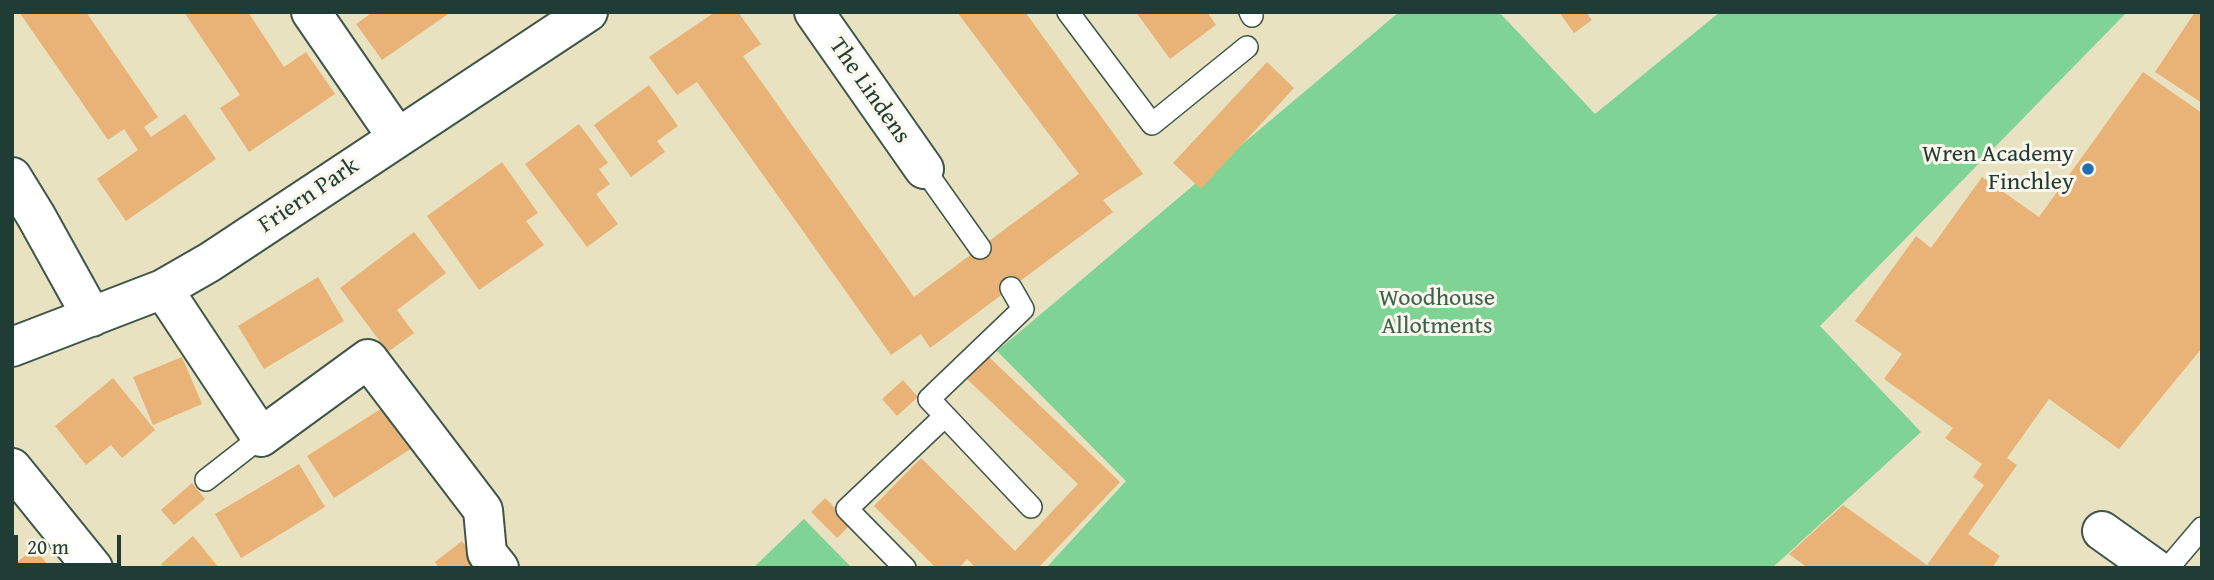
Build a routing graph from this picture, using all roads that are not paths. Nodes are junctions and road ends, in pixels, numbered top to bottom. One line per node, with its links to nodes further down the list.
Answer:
1 (311, 12): 6 (street)
2 (588, 12): 6 (street, Friern Park)
3 (814, 12): 7 (street, The Lindens)
4 (1068, 12): 5 (lane)
5 (1247, 47)
6 (397, 137): 11 (street, Friern Park)
7 (924, 169): 9 (lane)
8 (12, 177): 12 (street)
9 (981, 248)
10 (1011, 288): 14 (lane)
11 (163, 289): 12 (street, Friern Park); 15 (street)
12 (92, 317): 13 (street, Friern Park)
13 (12, 347)
14 (945, 416): 18 (lane); 23 (lane)
15 (261, 437): 17 (lane); 22 (street)
16 (12, 468): 21 (street)
17 (206, 480)
18 (1031, 507)
19 (2202, 528): 25 (lane)
20 (2102, 531): 24 (street)
21 (93, 568)
22 (499, 568)
23 (905, 568)
24 (2154, 568)
25 (2168, 568)

